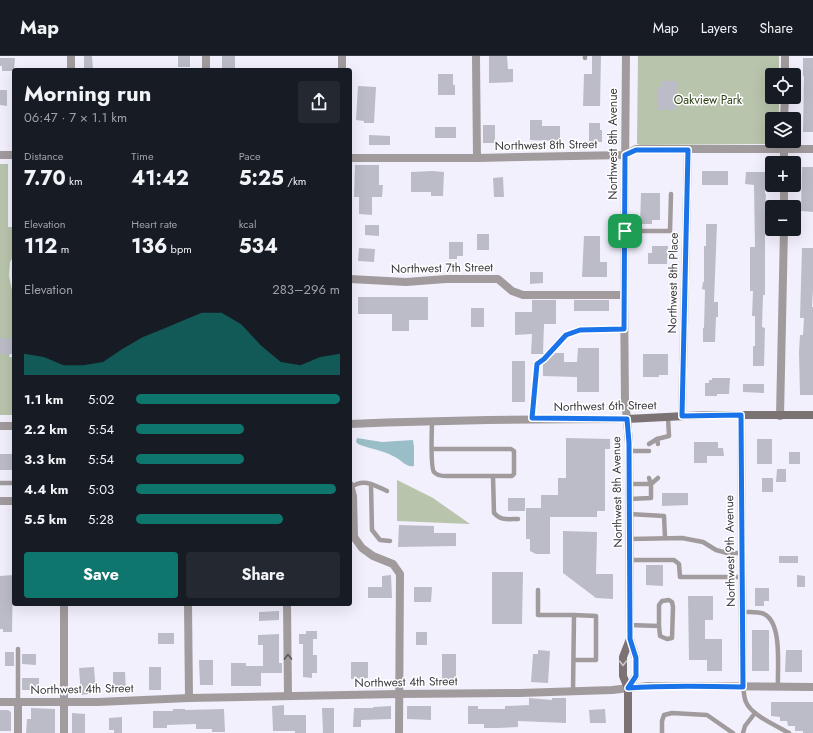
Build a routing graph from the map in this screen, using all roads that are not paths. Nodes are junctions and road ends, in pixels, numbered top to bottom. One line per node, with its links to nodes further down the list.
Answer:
1 (71, 56): 7 (street)
2 (206, 56): 8 (street)
3 (342, 56): 9 (street)
4 (476, 56): 19 (street)
5 (626, 56): 17 (street, Northwest 8th Avenue)
6 (785, 56): 10 (street)
7 (71, 68)
8 (206, 68)
9 (342, 68)
10 (785, 68)
11 (765, 146): 14 (street, Northwest 8th Street)
12 (801, 147): 13 (street, Northwest 8th Street)
13 (813, 148)
14 (688, 150): 17 (street, Northwest 8th Street); 28 (street, Northwest 8th Place)
15 (0, 155): 16 (street)
16 (12, 155)
17 (625, 155): 19 (street, Northwest 8th Street); 21 (street, Northwest 8th Avenue)
18 (352, 158): 19 (street, Northwest 8th Street)
19 (477, 158)
20 (671, 194): 21 (lane)
21 (625, 231): 24 (street, Northwest 8th Avenue)
22 (784, 236): 29 (street)
23 (352, 279): 24 (street, Northwest 7th Street)
24 (624, 295): 25 (street, Northwest 8th Avenue)
25 (624, 329): 31 (lane); 32 (street, Northwest 8th Avenue)
26 (741, 415): 28 (main road, Northwest 6th Street); 29 (main road, Northwest 6th Street); 60 (street, Northwest 9th Avenue)
27 (813, 415): 29 (main road, Northwest 6th Street)
28 (682, 416): 30 (main road, Northwest 6th Street)
29 (780, 416)
30 (668, 417): 32 (main road, Northwest 6th Street); 37 (lane)
31 (532, 418): 32 (street, Northwest 6th Street); 33 (street, Northwest 6th Street)
32 (627, 419): 39 (main road, Northwest 8th Avenue)
33 (432, 420): 34 (street, Northwest 6th Street); 38 (lane)
34 (352, 424)
35 (0, 426): 36 (street)
36 (12, 426)
37 (649, 444)
38 (432, 448): 41 (lane); 41 (lane)
39 (629, 451): 40 (lane); 47 (main road, Northwest 8th Avenue)
40 (649, 451)
41 (493, 476): 56 (lane)
42 (649, 478): 48 (lane)
43 (658, 478): 48 (lane)
44 (0, 483): 45 (lane)
45 (12, 483)
46 (371, 484): 49 (lane); 50 (lane); 59 (lane)
47 (629, 484): 48 (lane); 52 (main road, Northwest 8th Avenue)
48 (651, 484): 52 (lane)
49 (352, 485)
50 (387, 491)
51 (352, 493): 79 (street)
52 (629, 499): 55 (main road, Northwest 8th Avenue)
53 (0, 501): 54 (street)
54 (12, 501)
55 (629, 514): 57 (lane); 58 (main road, Northwest 8th Avenue)
56 (518, 519)
57 (665, 538): 58 (lane); 60 (lane)
58 (629, 539): 61 (main road, Northwest 8th Avenue)
59 (390, 541)
60 (742, 553): 62 (street, Northwest 9th Avenue)
61 (629, 560): 62 (lane); 69 (main road, Northwest 8th Avenue)
62 (742, 578): 67 (street, Northwest 9th Avenue)
63 (538, 590): 68 (lane)
64 (64, 606): 84 (street)
65 (188, 606): 81 (street)
66 (288, 606): 80 (street, one-way to 66)
67 (743, 612): 74 (street, Northwest 9th Avenue); 75 (lane)
68 (574, 615): 73 (lane); 73 (lane)
69 (630, 625): 70 (lane); 71 (main road, Northwest 8th Avenue)
70 (659, 626): 70 (lane)
71 (630, 639): 76 (main road, Northwest 8th Avenue, one-way to 76); 76 (main road, Northwest 8th Avenue)
72 (18, 649): 83 (lane)
73 (574, 660): 78 (lane)
74 (743, 687): 75 (street, Northwest 4th Street); 76 (street, Northwest 4th Street); 85 (lane)
75 (778, 687): 77 (street, Northwest 4th Street)
76 (628, 688): 78 (street, Northwest 4th Street); 89 (main road, Northwest 8th Avenue)
77 (813, 688)
78 (574, 691): 79 (street, Northwest 4th Street)
79 (400, 694): 80 (street, Northwest 4th Street); 88 (street)
80 (288, 696): 81 (street, Northwest 4th Street)
81 (189, 698): 84 (street, Northwest 4th Street)
82 (0, 702): 83 (street, Northwest 4th Street)
83 (18, 702): 84 (street, Northwest 4th Street); 86 (street)
84 (64, 702): 87 (street)
85 (755, 713): 92 (lane); 93 (lane)
86 (18, 733)
87 (64, 733)
88 (399, 733)
89 (628, 733)
90 (662, 733): 91 (lane)
91 (733, 733)
92 (743, 733)
93 (789, 733)

